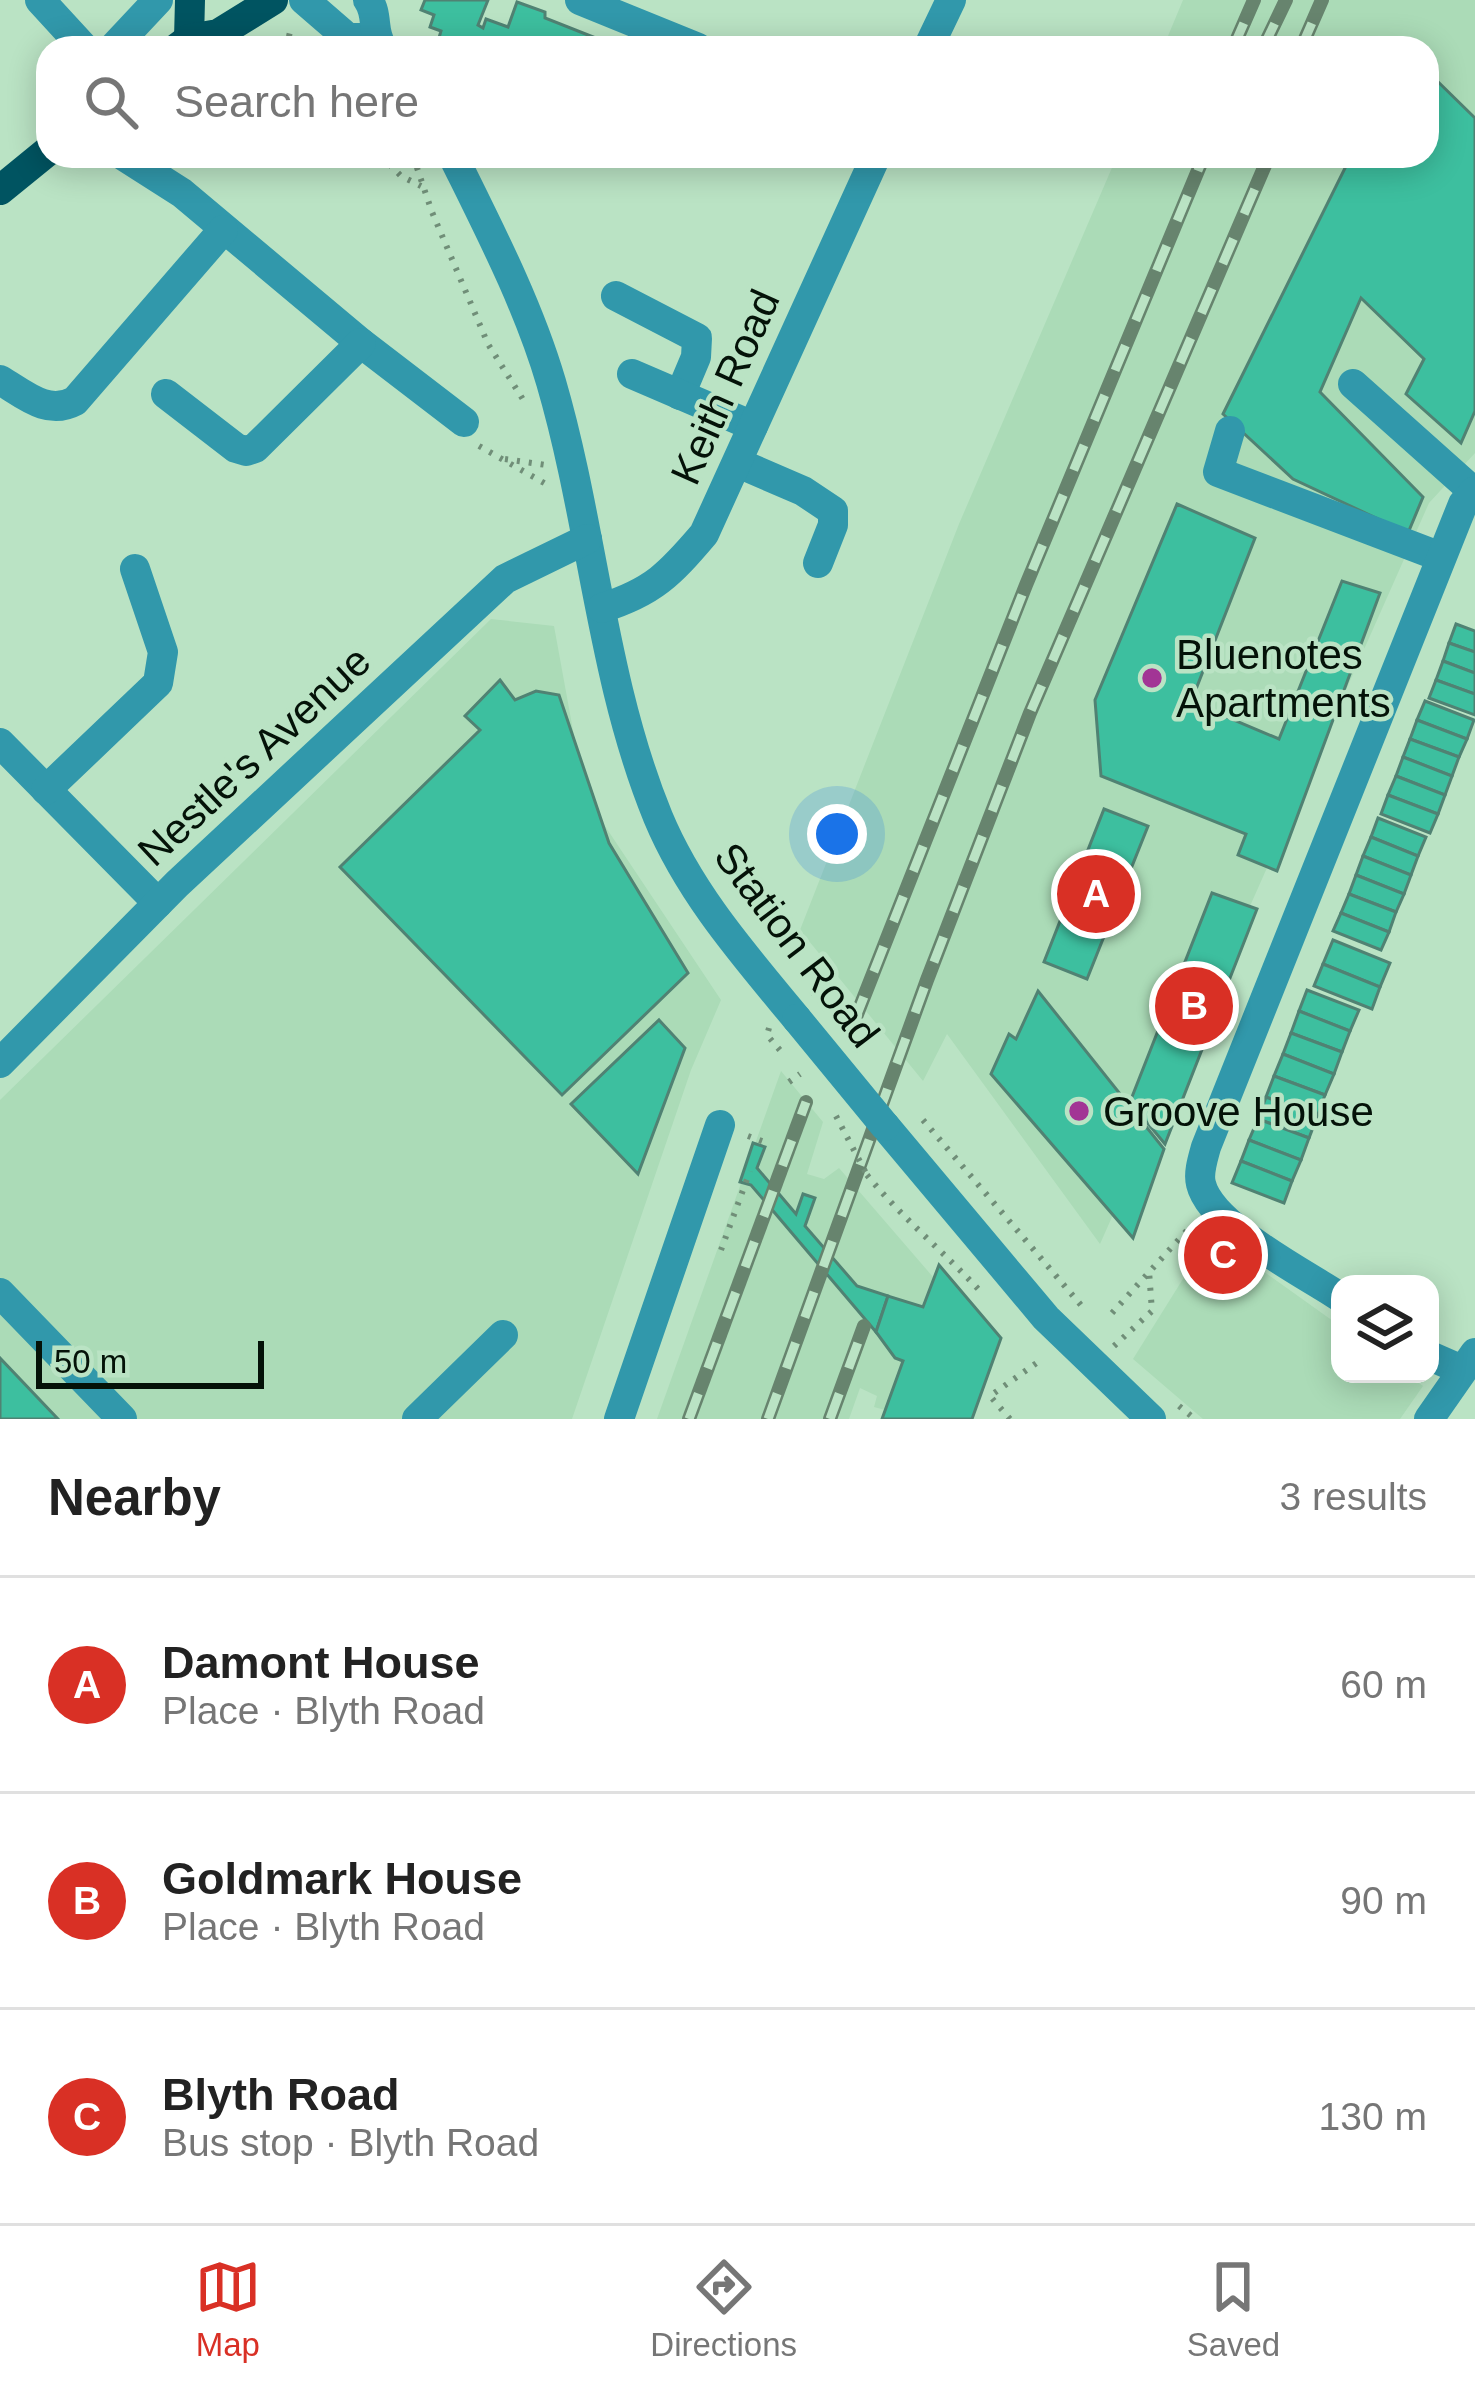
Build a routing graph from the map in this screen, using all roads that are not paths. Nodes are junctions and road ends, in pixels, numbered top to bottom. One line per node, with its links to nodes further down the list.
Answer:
1 (40, 0): 9 (street)
2 (158, 0): 10 (street)
3 (190, 0): 11 (main road)
4 (273, 0): 12 (main road)
5 (368, 0): 14 (street)
6 (580, 0): 15 (street)
7 (951, 0): 16 (street)
8 (298, 14): 13 (street)
9 (73, 36)
10 (124, 36)
11 (184, 36)
12 (211, 36)
13 (344, 36)
14 (378, 36)
15 (668, 36)
16 (934, 36)
17 (36, 161): 22 (main road)
18 (142, 168): 23 (street)
19 (179, 168): 23 (street)
20 (459, 168): 37 (street, Station Road)
21 (871, 168): 33 (street, Keith Road)
22 (0, 190)
23 (182, 194): 24 (street)
24 (223, 230): 26 (street); 28 (street)
25 (616, 296): 31 (street)
26 (361, 343): 30 (street); 32 (street)
27 (632, 374): 31 (street)
28 (0, 380)
29 (1353, 384): 36 (street)
30 (166, 394)
31 (680, 394): 33 (street)
32 (464, 422)
33 (753, 426): 35 (street, Keith Road)
34 (1230, 431): 38 (street)
35 (738, 463): 39 (street); 41 (street, Keith Road)
36 (1472, 500): 38 (street)
37 (587, 538): 41 (street, Station Road); 44 (street, Nestle's Avenue)
38 (1441, 557): 47 (street)
39 (818, 563)
40 (135, 569): 43 (street)
41 (602, 608): 51 (street, Station Road, bridge)
42 (0, 743): 43 (street)
43 (46, 790): 44 (street)
44 (158, 903): 45 (street, Nestle's Avenue)
45 (0, 1063)
46 (720, 1125): 54 (street)
47 (1331, 1291)
48 (0, 1293): 52 (street)
49 (503, 1335): 53 (street)
50 (1468, 1362): 55 (street)
51 (1163, 1410)
52 (122, 1419)
53 (417, 1419)
54 (620, 1419)
55 (1429, 1419)

